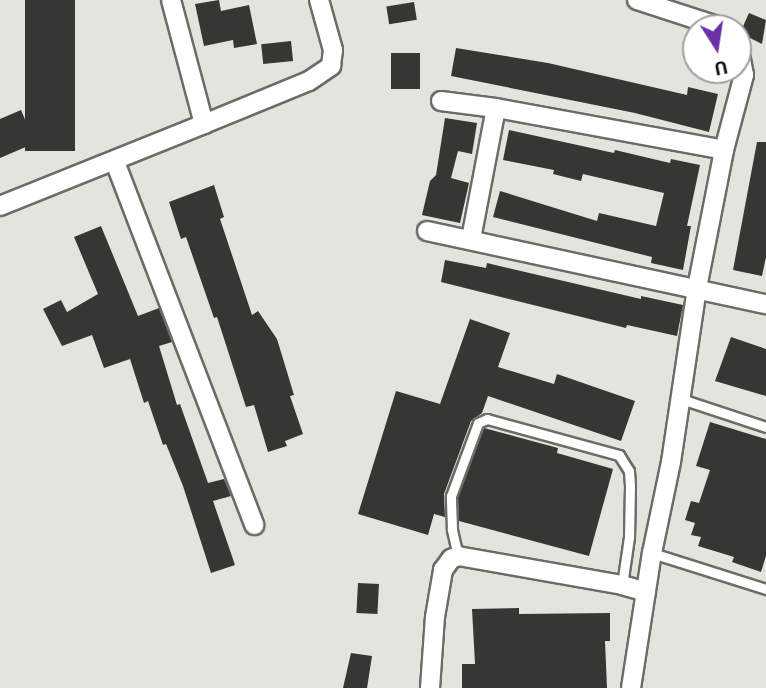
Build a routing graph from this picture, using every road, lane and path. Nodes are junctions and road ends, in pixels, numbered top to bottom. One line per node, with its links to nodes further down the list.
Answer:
1 (171, 0): 8 (street)
2 (318, 0): 8 (street)
3 (637, 0): 4 (street)
4 (682, 15)
5 (742, 84): 9 (street)
6 (441, 102): 7 (street)
7 (496, 108): 9 (street); 13 (street)
8 (204, 124): 10 (street)
9 (724, 150): 14 (street)
10 (115, 162): 11 (street); 18 (street)
11 (0, 206)
12 (427, 231): 13 (street)
13 (471, 239): 14 (street)
14 (696, 288): 15 (street); 16 (street)
15 (766, 304)
16 (681, 399): 17 (lane); 19 (street)
17 (766, 428)
18 (254, 525)
19 (652, 553): 22 (lane); 23 (street)
20 (458, 556): 21 (street); 21 (lane); 24 (street)
21 (622, 585): 23 (street)
22 (766, 590)
23 (646, 592): 25 (street)
24 (430, 688)
25 (631, 688)

